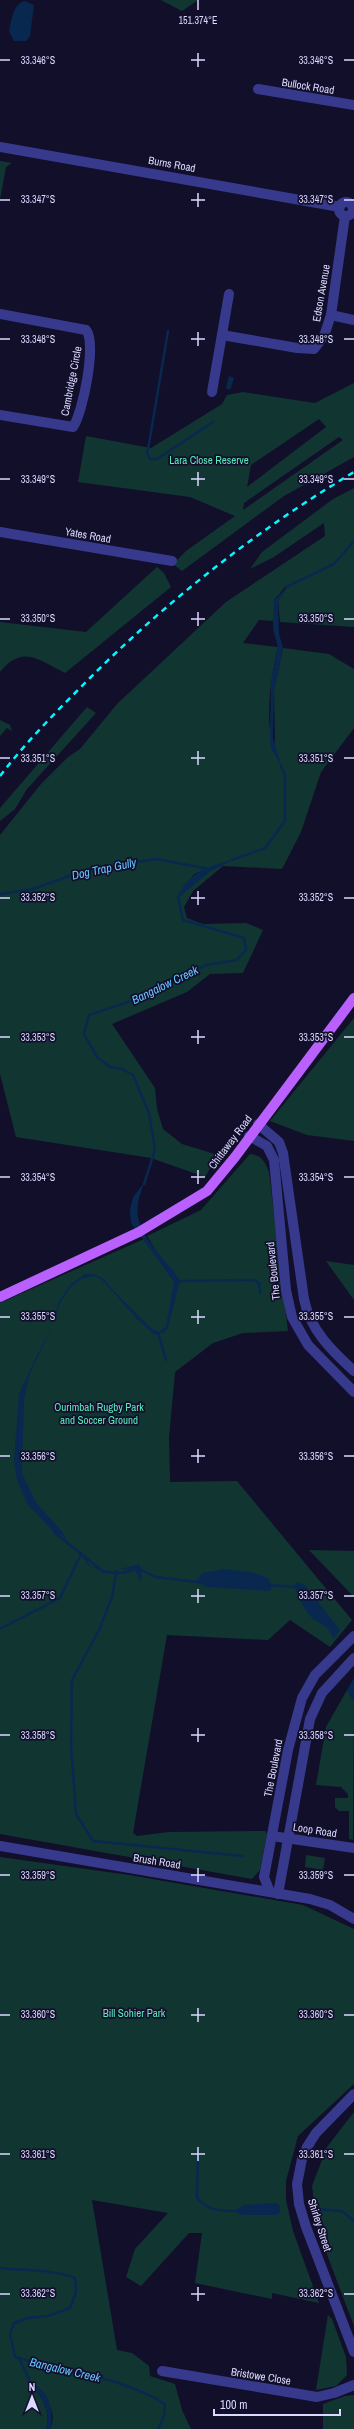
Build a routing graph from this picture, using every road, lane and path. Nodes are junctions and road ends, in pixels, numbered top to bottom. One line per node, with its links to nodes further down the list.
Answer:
1 (258, 89): 2 (street, Bullock Road)
2 (354, 105)
3 (0, 147): 4 (street, Burns Road)
4 (340, 207): 5 (street, Burns Road); 6 (street)
5 (354, 209): 6 (street, Burns Road)
6 (346, 216): 9 (street, Edson Avenue)
7 (229, 294): 11 (street)
8 (0, 314): 13 (street, Cambridge Circle)
9 (331, 315): 10 (street); 11 (street, Edson Avenue)
10 (354, 320)
11 (222, 335): 12 (street)
12 (212, 392)
13 (0, 415)
14 (0, 532): 15 (street, Yates Road)
15 (172, 561)
16 (354, 998): 17 (main road, Chittaway Road)
17 (258, 1124): 18 (main road, Chittaway Road); 20 (street)
18 (249, 1136): 19 (main road, Chittaway Road); 21 (street, The Boulevard)
19 (0, 1297)
20 (354, 1372)
21 (354, 1392)
22 (354, 1636): 24 (street, The Boulevard)
23 (354, 1658): 25 (street)
24 (272, 1836): 25 (street, Loop Road); 28 (street, The Boulevard)
25 (287, 1838): 27 (street, Loop Road); 30 (street)
26 (0, 1846): 29 (street, Brush Road)
27 (354, 1848)
28 (264, 1877): 29 (street); 30 (street)
29 (215, 1883): 30 (street, Brush Road)
30 (274, 1893): 31 (street, Brush Road)
31 (353, 1919)
32 (354, 2094): 33 (street, Shirley Street)
33 (354, 2352)
34 (162, 2371): 35 (street, Bristowe Close)
35 (354, 2385)

